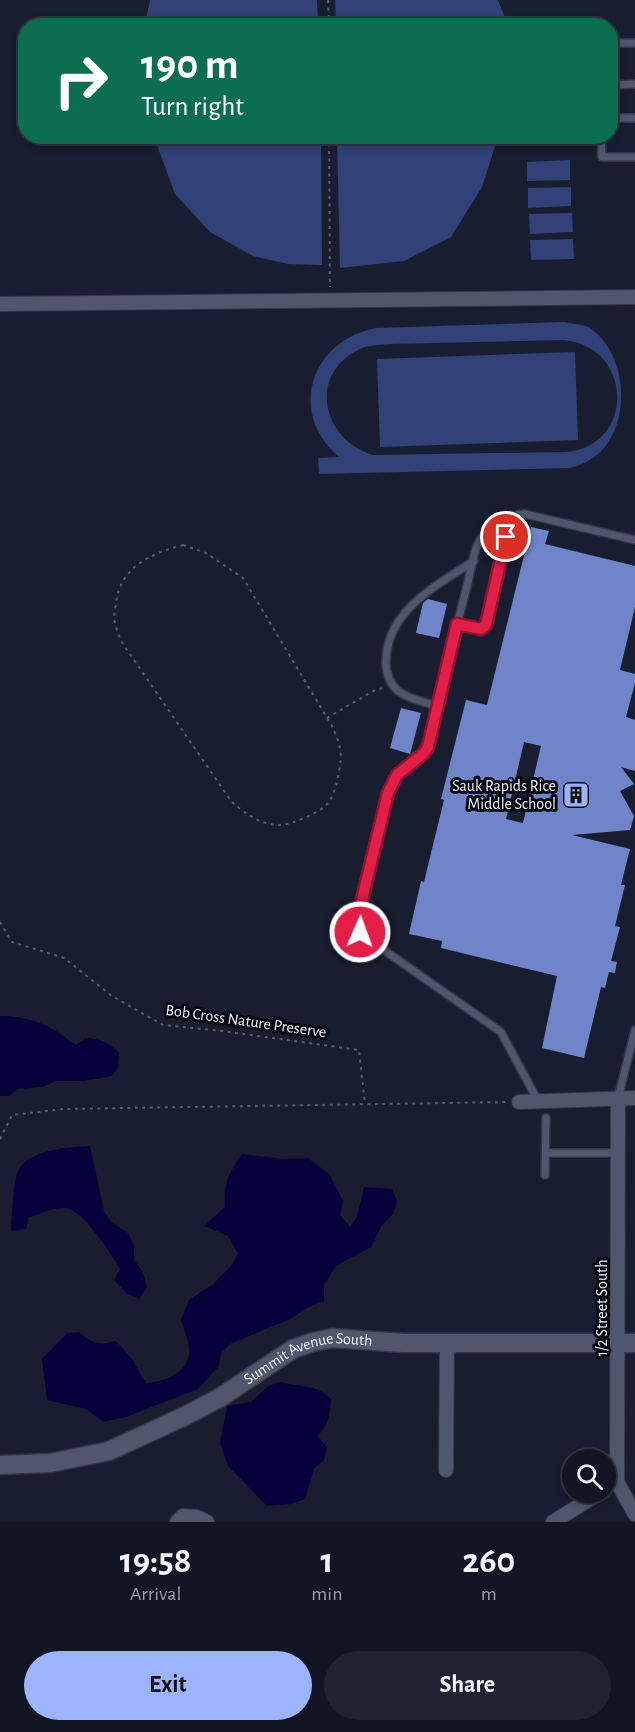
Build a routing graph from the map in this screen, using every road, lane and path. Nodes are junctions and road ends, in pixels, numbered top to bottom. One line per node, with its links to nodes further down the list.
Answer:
1 (328, 0): 2 (path)
2 (329, 18)
3 (618, 43): 4 (lane)
4 (635, 43)
5 (635, 84): 6 (lane)
6 (618, 85)
7 (618, 118): 8 (lane)
8 (635, 118)
9 (328, 144): 13 (path)
10 (601, 144): 11 (lane)
11 (635, 157)
12 (635, 297): 13 (street)
13 (330, 301): 14 (street)
14 (0, 304)
15 (511, 516): 16 (lane); 17 (lane); 18 (lane)
16 (635, 540)
17 (474, 561): 18 (lane); 19 (lane)
18 (457, 624): 20 (lane)
19 (393, 686): 20 (lane); 21 (path)
20 (437, 706): 26 (lane)
21 (327, 718): 21 (path)
22 (0, 922): 28 (path, Bob Cross Nature Preserve)
23 (635, 1030): 24 (lane)
24 (618, 1098): 25 (street); 26 (street); 31 (street, 1/2 Street South)
25 (635, 1098)
26 (538, 1101): 27 (street)
27 (519, 1102): 28 (path)
28 (365, 1104): 30 (path)
29 (546, 1118): 32 (lane)
30 (0, 1139)
31 (618, 1153): 32 (lane); 35 (street, 1/2 Street South)
32 (546, 1154): 33 (lane)
33 (545, 1175)
34 (447, 1343): 35 (street, Summit Avenue South); 37 (street, Summit Avenue South); 38 (street)
35 (627, 1343): 36 (street, 1/2 Street South)
36 (616, 1449)
37 (0, 1465)
38 (446, 1470)
39 (616, 1491): 41 (street, 1/2 Street South)
40 (583, 1503): 44 (street)
41 (635, 1514)
42 (180, 1519): 43 (street)
43 (207, 1522)
44 (553, 1522)

